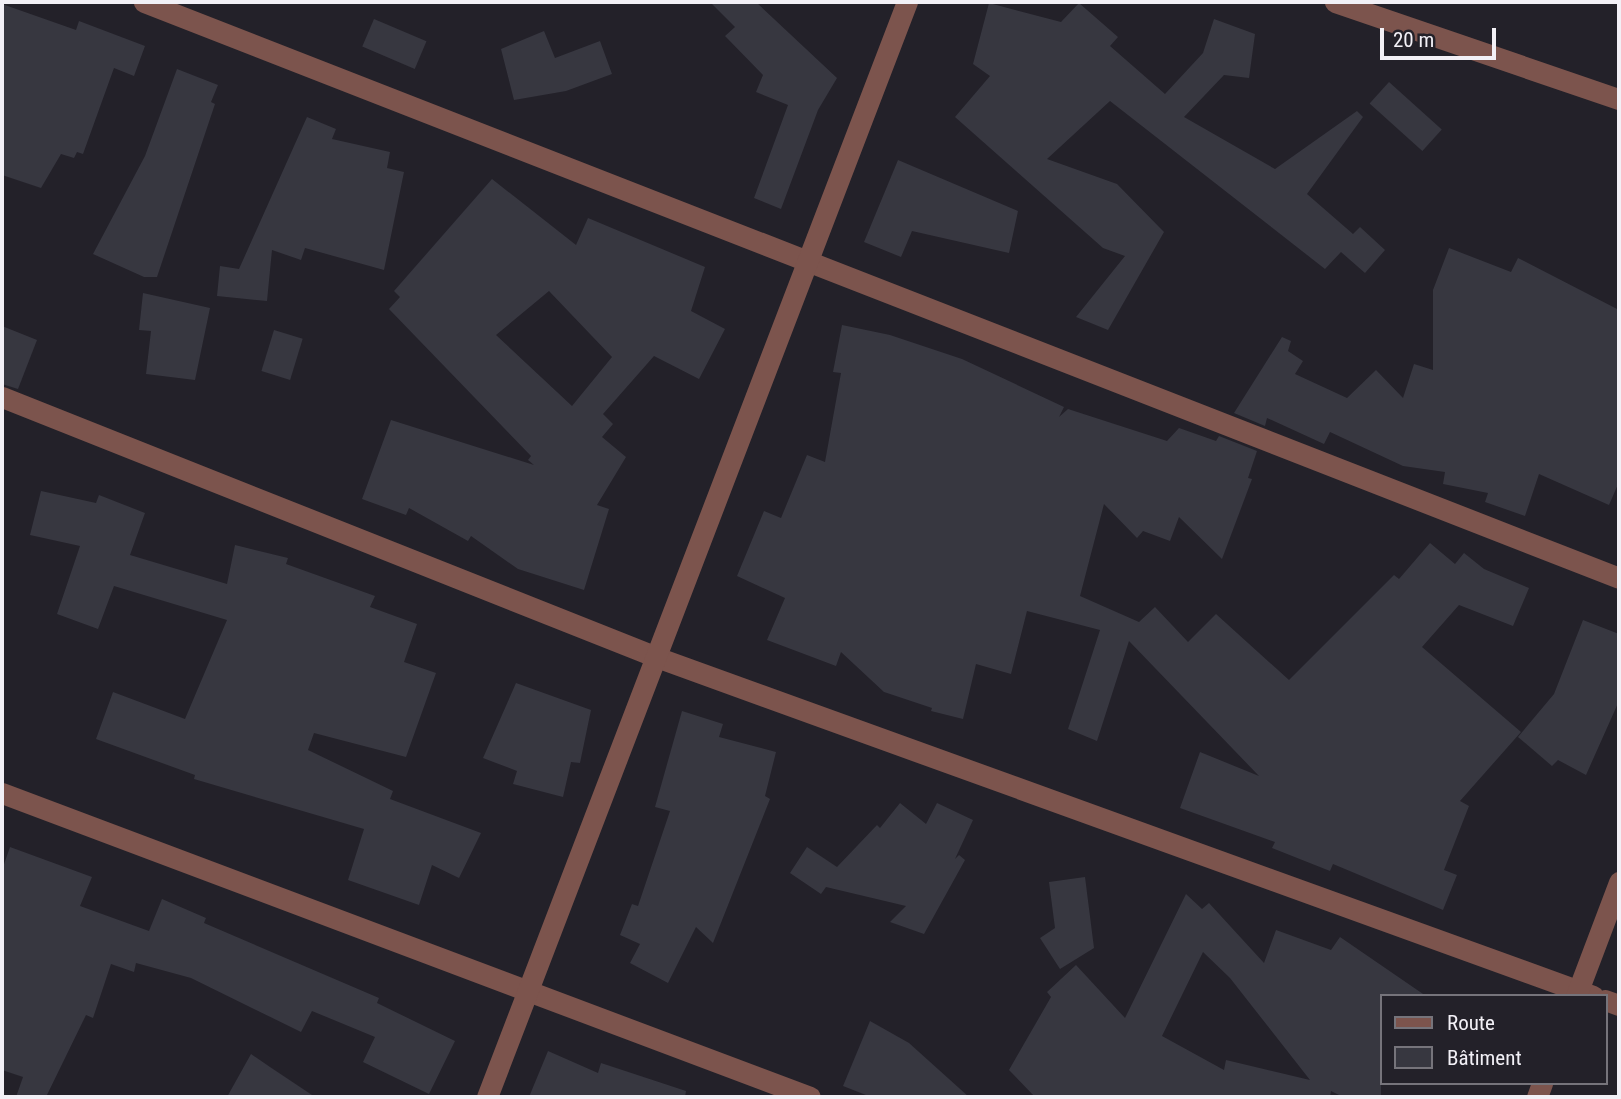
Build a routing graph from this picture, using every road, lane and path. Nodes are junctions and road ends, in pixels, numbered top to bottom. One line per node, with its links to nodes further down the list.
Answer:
1 (144, 2): 5 (street)
2 (907, 2): 5 (street)
3 (1335, 2): 4 (street)
4 (1619, 99)
5 (808, 263): 7 (street); 8 (street)
6 (2, 397): 8 (street)
7 (1619, 578)
8 (659, 658): 11 (street); 12 (street)
9 (2, 793): 11 (street)
10 (1619, 882): 12 (street)
11 (527, 993): 13 (street); 14 (street)
12 (1582, 994)
13 (486, 1097)
14 (810, 1097)

